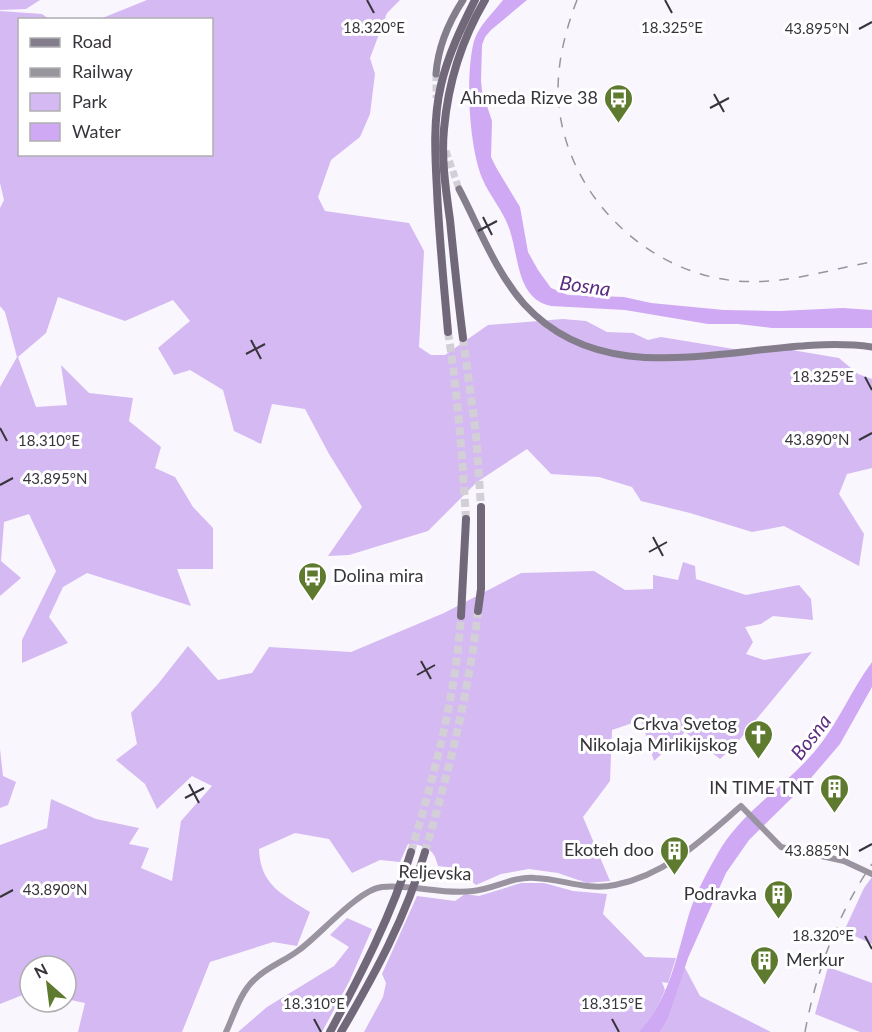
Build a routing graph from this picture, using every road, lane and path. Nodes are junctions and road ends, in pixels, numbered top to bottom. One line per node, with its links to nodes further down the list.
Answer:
1 (463, 0): 4 (main road)
2 (475, 0): 6 (highway)
3 (485, 0): 7 (highway)
4 (436, 74)
5 (459, 189): 8 (main road)
6 (448, 332)
7 (463, 338)
8 (872, 347)
9 (481, 507): 11 (highway)
10 (466, 519): 12 (highway)
11 (478, 611)
12 (460, 616)
13 (411, 852): 17 (highway)
14 (425, 852): 18 (highway)
15 (872, 874): 16 (main road, Reljevska)
16 (226, 1032)
17 (330, 1032)
18 (341, 1032)

